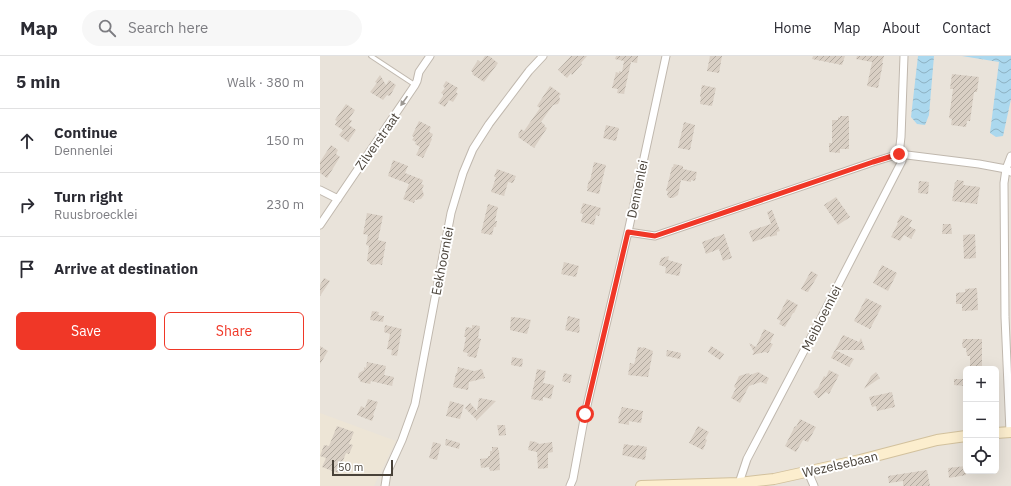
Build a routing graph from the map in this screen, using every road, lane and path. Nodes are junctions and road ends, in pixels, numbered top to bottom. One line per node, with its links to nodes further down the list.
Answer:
1 (371, 56): 6 (lane)
2 (430, 56): 6 (street, Zilverstraat)
3 (543, 56): 20 (street, Eekhoornlei)
4 (666, 56): 13 (street, Dennenlei)
5 (904, 56): 7 (street, Meibloemlei)
6 (415, 85): 11 (street, Zilverstraat, one-way to 11)
7 (899, 154): 9 (street); 13 (street); 18 (street, Meibloemlei)
8 (1011, 156): 9 (street)
9 (1008, 170): 14 (street)
10 (320, 190): 11 (street)
11 (338, 198): 12 (street, Zilverstraat)
12 (320, 225)
13 (628, 232): 21 (street, Dennenlei)
14 (1011, 432): 15 (street)
15 (999, 433)
16 (963, 436): 17 (street, Wezelsebaan)
17 (808, 472): 18 (street, Wezelsebaan); 23 (street)
18 (738, 483): 19 (street, Wezelsebaan)
19 (690, 485): 22 (street, Wezelsebaan)
20 (385, 486)
21 (570, 486)
22 (641, 486)
23 (814, 486)

